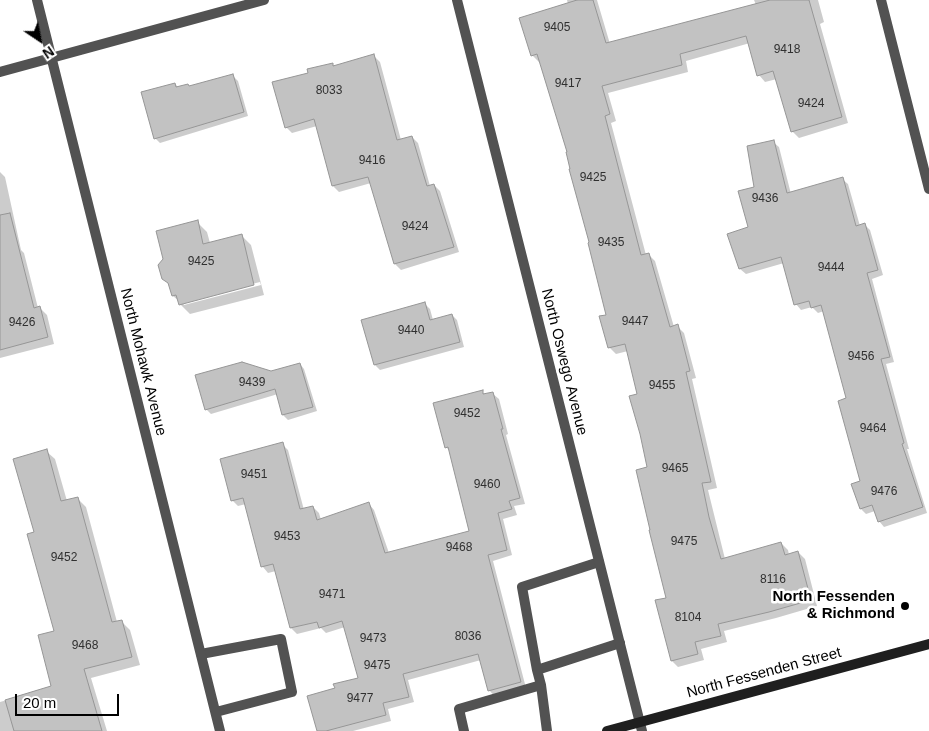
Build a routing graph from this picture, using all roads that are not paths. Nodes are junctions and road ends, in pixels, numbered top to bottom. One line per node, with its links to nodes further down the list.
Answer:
1 (37, 0): 5 (street, North Mohawk Avenue)
2 (264, 0): 5 (street)
3 (457, 0): 8 (street, North Oswego Avenue)
4 (881, 0): 7 (street)
5 (52, 58): 6 (street); 11 (street, North Mohawk Avenue)
6 (0, 72)
7 (929, 189)
8 (600, 562): 9 (street, North Oswego Avenue); 12 (street)
9 (620, 644): 12 (street); 15 (street, North Oswego Avenue)
10 (929, 644): 15 (main road, North Fessenden Street)
11 (201, 654): 14 (street, North Mohawk Avenue); 14 (street)
12 (537, 670): 13 (street)
13 (541, 685): 17 (street); 18 (street)
14 (216, 712): 16 (street, North Mohawk Avenue)
15 (641, 726): 19 (main road, North Fessenden Street)
16 (220, 731)
17 (464, 731)
18 (547, 731)
19 (607, 731)

